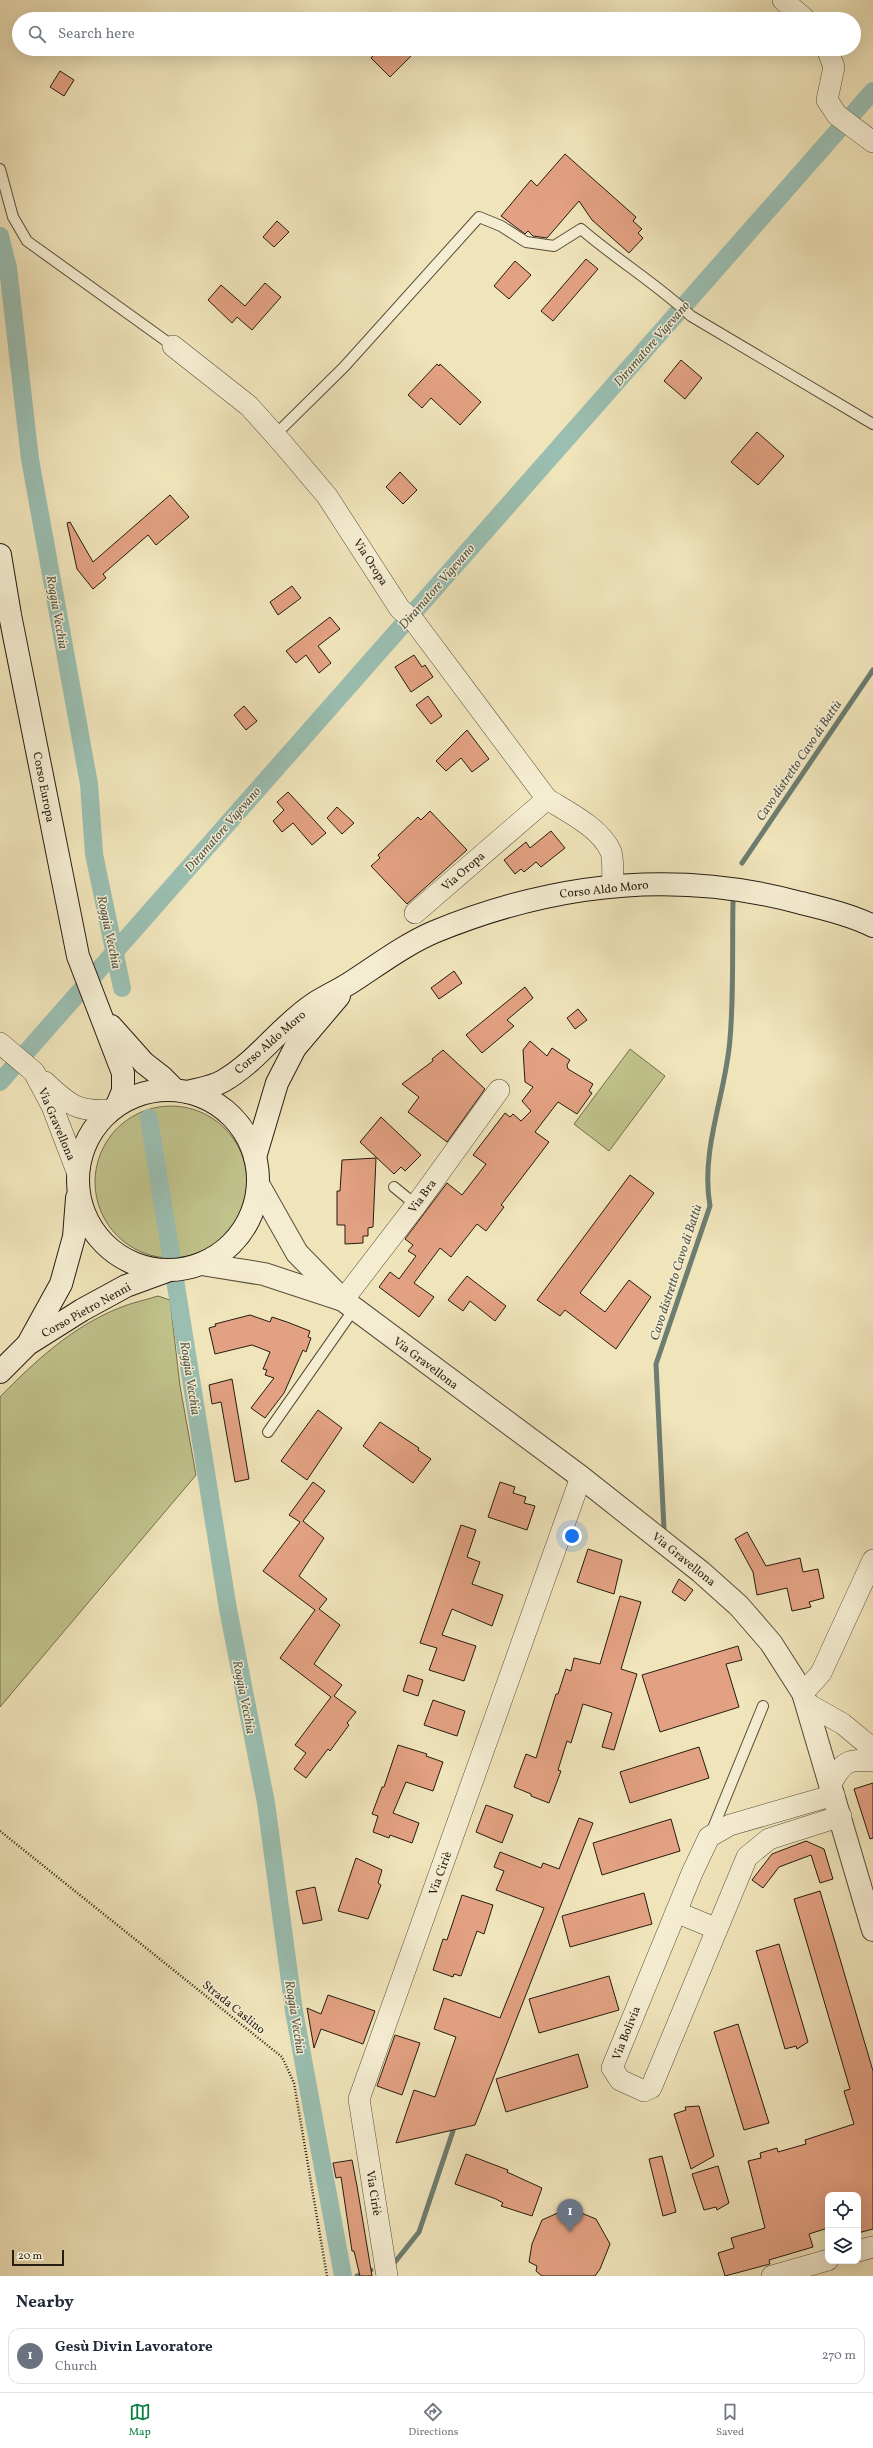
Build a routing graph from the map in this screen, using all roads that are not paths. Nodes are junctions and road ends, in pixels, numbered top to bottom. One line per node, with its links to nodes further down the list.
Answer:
1 (783, 0): 2 (street)
2 (797, 12)
3 (830, 56): 4 (street)
4 (865, 137)
5 (0, 169): 6 (lane)
6 (173, 346): 8 (street, Via Oropa)
7 (873, 424): 8 (lane)
8 (275, 435): 10 (street, Via Oropa)
9 (0, 555): 15 (main road, Corso Europa)
10 (547, 799): 11 (street, Via Oropa); 12 (street, Via Oropa)
11 (613, 886): 13 (main road, Corso Aldo Moro); 14 (main road, Corso Aldo Moro)
12 (415, 912)
13 (873, 926)
14 (350, 983): 19 (main road, Corso Aldo Moro); 21 (main road, Corso Aldo Moro)
15 (101, 1015): 19 (main road); 20 (main road, Corso Europa)
16 (6, 1048): 17 (street, Via Gravellona)
17 (33, 1071): 20 (street); 22 (street, Via Gravellona)
18 (499, 1090): 25 (street, Via Bra)
19 (181, 1091): 20 (main road); 21 (main road)
20 (114, 1108): 22 (main road)
21 (255, 1157): 23 (main road)
22 (78, 1180): 26 (main road, Via Gravellona); 28 (main road, Corso Pietro Nenni)
23 (258, 1184): 26 (main road, Corso Pietro Nenni); 27 (main road, Via Gravellona)
24 (394, 1187): 25 (lane)
25 (416, 1205): 27 (street, Via Bra)
26 (181, 1269): 27 (main road, Via Gravellona); 28 (main road, Corso Pietro Nenni)
27 (349, 1305): 30 (lane); 31 (main road, Via Gravellona)
28 (28, 1344): 29 (main road, Corso Pietro Nenni)
29 (0, 1372)
30 (268, 1432)
31 (581, 1477): 33 (main road, Via Gravellona); 46 (street, Via Ciriè)
32 (873, 1560): 33 (street)
33 (805, 1698): 35 (street); 37 (main road, Via Gravellona)
34 (763, 1706): 39 (lane)
35 (873, 1749)
36 (873, 1761): 37 (street)
37 (832, 1789): 38 (main road, Via Gravellona); 39 (street)
38 (841, 1816): 41 (street, Via Bolivia); 42 (main road, Via Gravellona)
39 (709, 1837): 40 (street, Via Bolivia)
40 (676, 1912): 41 (street); 41 (street, Via Bolivia)
41 (717, 1928)
42 (873, 1930)
43 (873, 2247): 44 (street)
44 (861, 2250)
45 (825, 2261): 47 (street)
46 (387, 2276)
47 (772, 2276)

